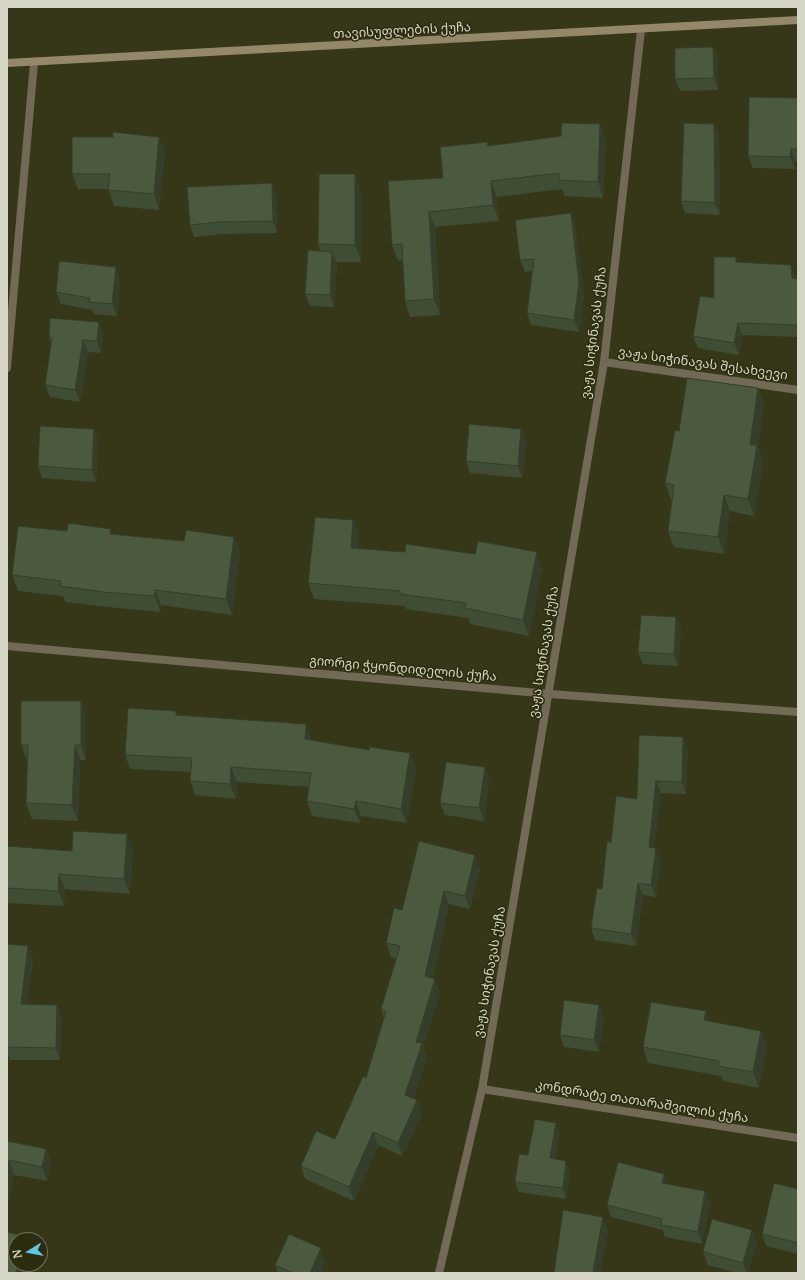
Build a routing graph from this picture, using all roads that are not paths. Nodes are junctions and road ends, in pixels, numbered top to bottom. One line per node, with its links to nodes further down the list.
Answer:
1 (798, 20): 2 (main road, თავისუფლების ქუჩა)
2 (641, 30): 3 (main road, თავისუფლების ქუჩა); 5 (street, ვაჟა სიჭინავას ქუჩა)
3 (34, 62): 4 (main road, თავისუფლების ქუჩა); 6 (street)
4 (7, 63)
5 (604, 362): 7 (street, ვაჟა სიჭინავას შესახვევი); 9 (street, ვაჟა სიჭინავას ქუჩა)
6 (7, 368)
7 (798, 390)
8 (7, 646): 9 (street, გიორგი ჭყონდიდელის ქუჩა)
9 (550, 694): 10 (street, გიორგი ჭყონდიდელის ქუჩა); 11 (street, ვაჟა სიჭინავას ქუჩა)
10 (798, 712)
11 (482, 1089): 12 (street, კონდრატე თათარაშვილის ქუჩა); 13 (street, ვაჟა სიჭინავას ქუჩა)
12 (798, 1138)
13 (439, 1273)

